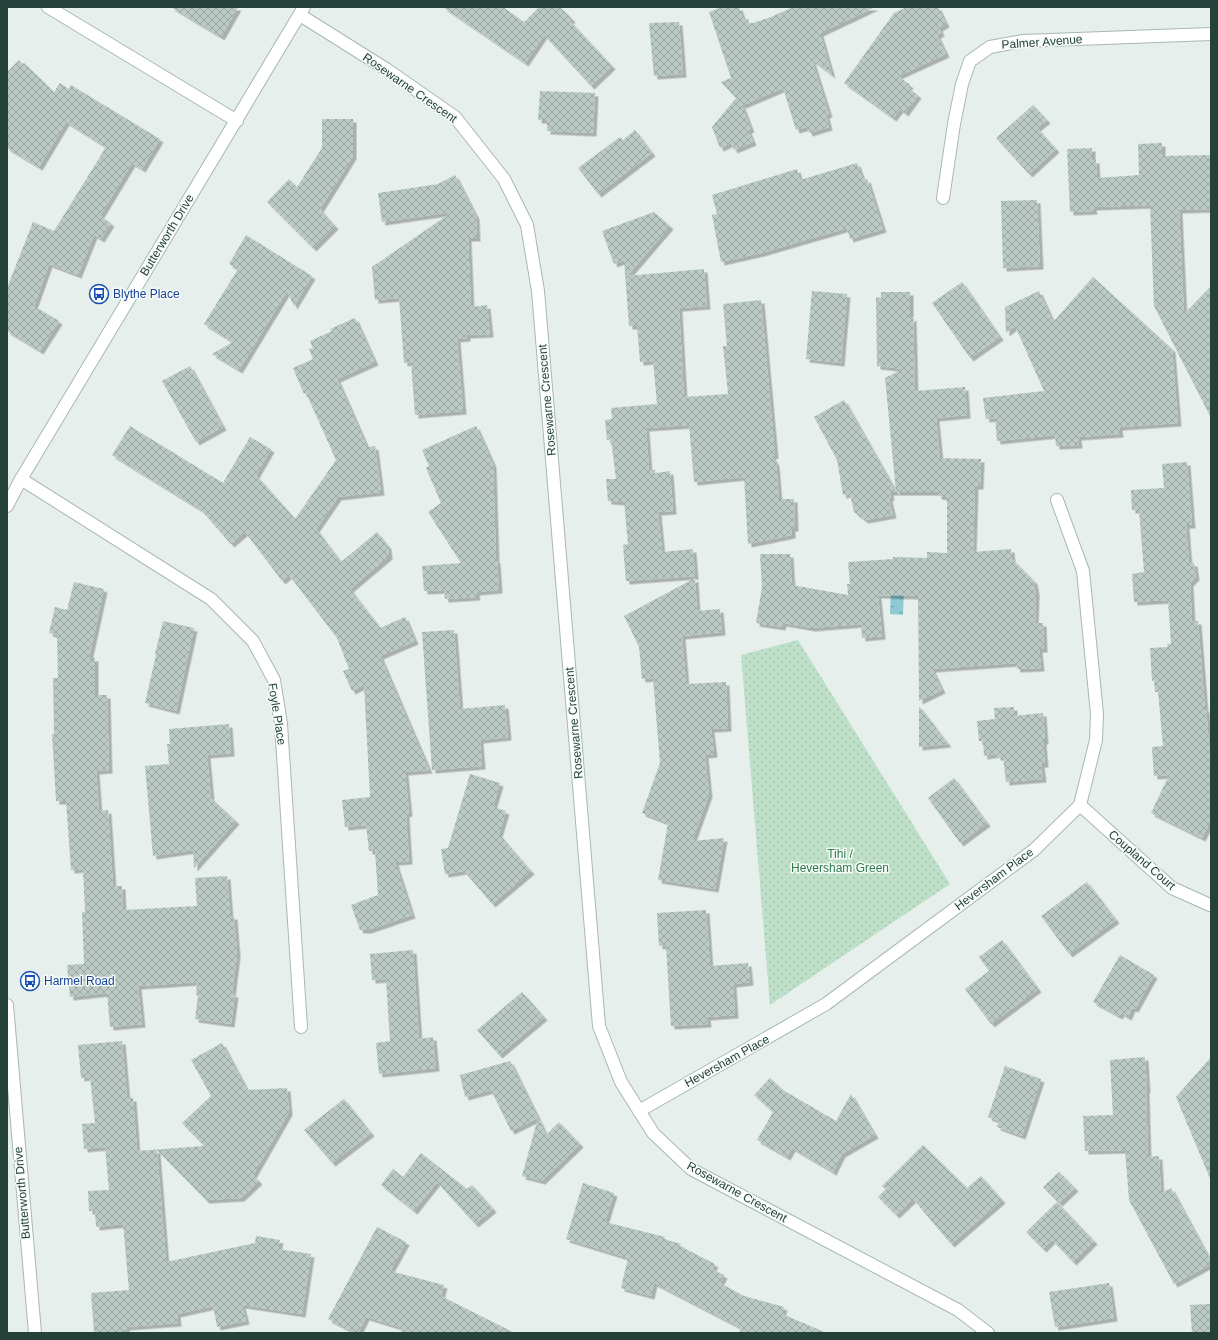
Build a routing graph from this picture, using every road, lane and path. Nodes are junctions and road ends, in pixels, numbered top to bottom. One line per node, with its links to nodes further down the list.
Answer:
1 (48, 7): 4 (street)
2 (302, 11): 4 (street, Butterworth Drive); 13 (street, Rosewarne Crescent)
3 (1211, 34): 5 (street, Palmer Avenue)
4 (237, 121): 6 (street, Butterworth Drive)
5 (943, 198)
6 (21, 478): 8 (street, Butterworth Drive); 12 (street, Foyle Place)
7 (1057, 500): 9 (street)
8 (7, 506)
9 (1080, 805): 10 (street, Coupland Court); 13 (street, Heversham Place)
10 (1210, 905)
11 (7, 1005): 14 (street, Butterworth Drive)
12 (300, 1027)
13 (639, 1111): 15 (street, Rosewarne Crescent)
14 (35, 1333)
15 (988, 1333)

